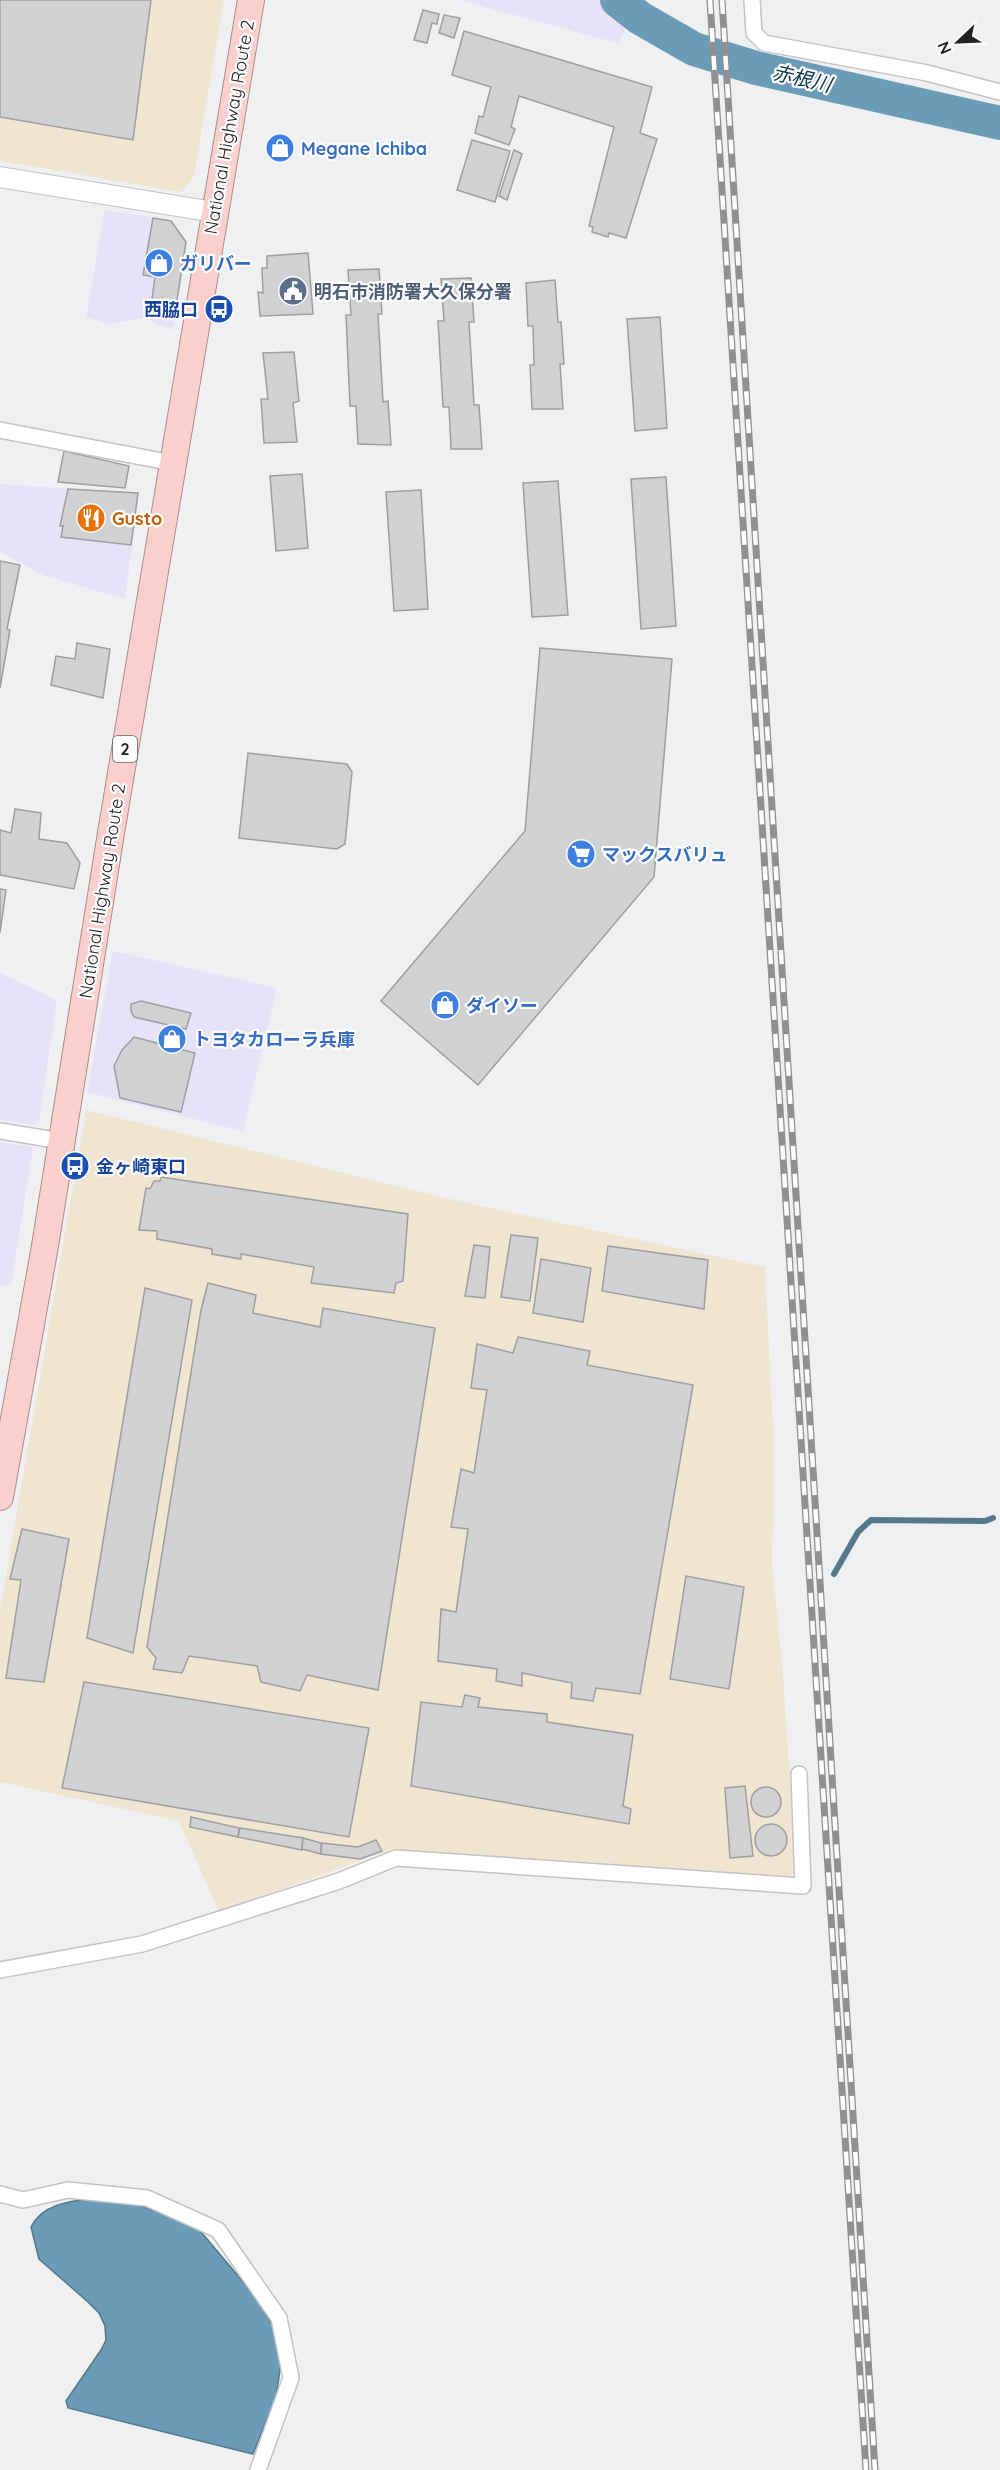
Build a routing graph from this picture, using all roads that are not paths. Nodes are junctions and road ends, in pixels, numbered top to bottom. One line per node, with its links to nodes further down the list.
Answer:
1 (251, 0): 5 (highway, National Highway Route 2 / 2)
2 (752, 0): 3 (street)
3 (1000, 92)
4 (0, 177): 5 (street)
5 (214, 212): 7 (highway, National Highway Route 2 / 2)
6 (0, 430): 7 (street)
7 (173, 463): 9 (highway, National Highway Route 2 / 2)
8 (0, 1131): 9 (street)
9 (61, 1141): 10 (highway, National Highway Route 2 / 2)
10 (0, 1497)
11 (799, 1774): 12 (street)
12 (0, 1970)
13 (0, 2194): 14 (street)
14 (258, 2470)

